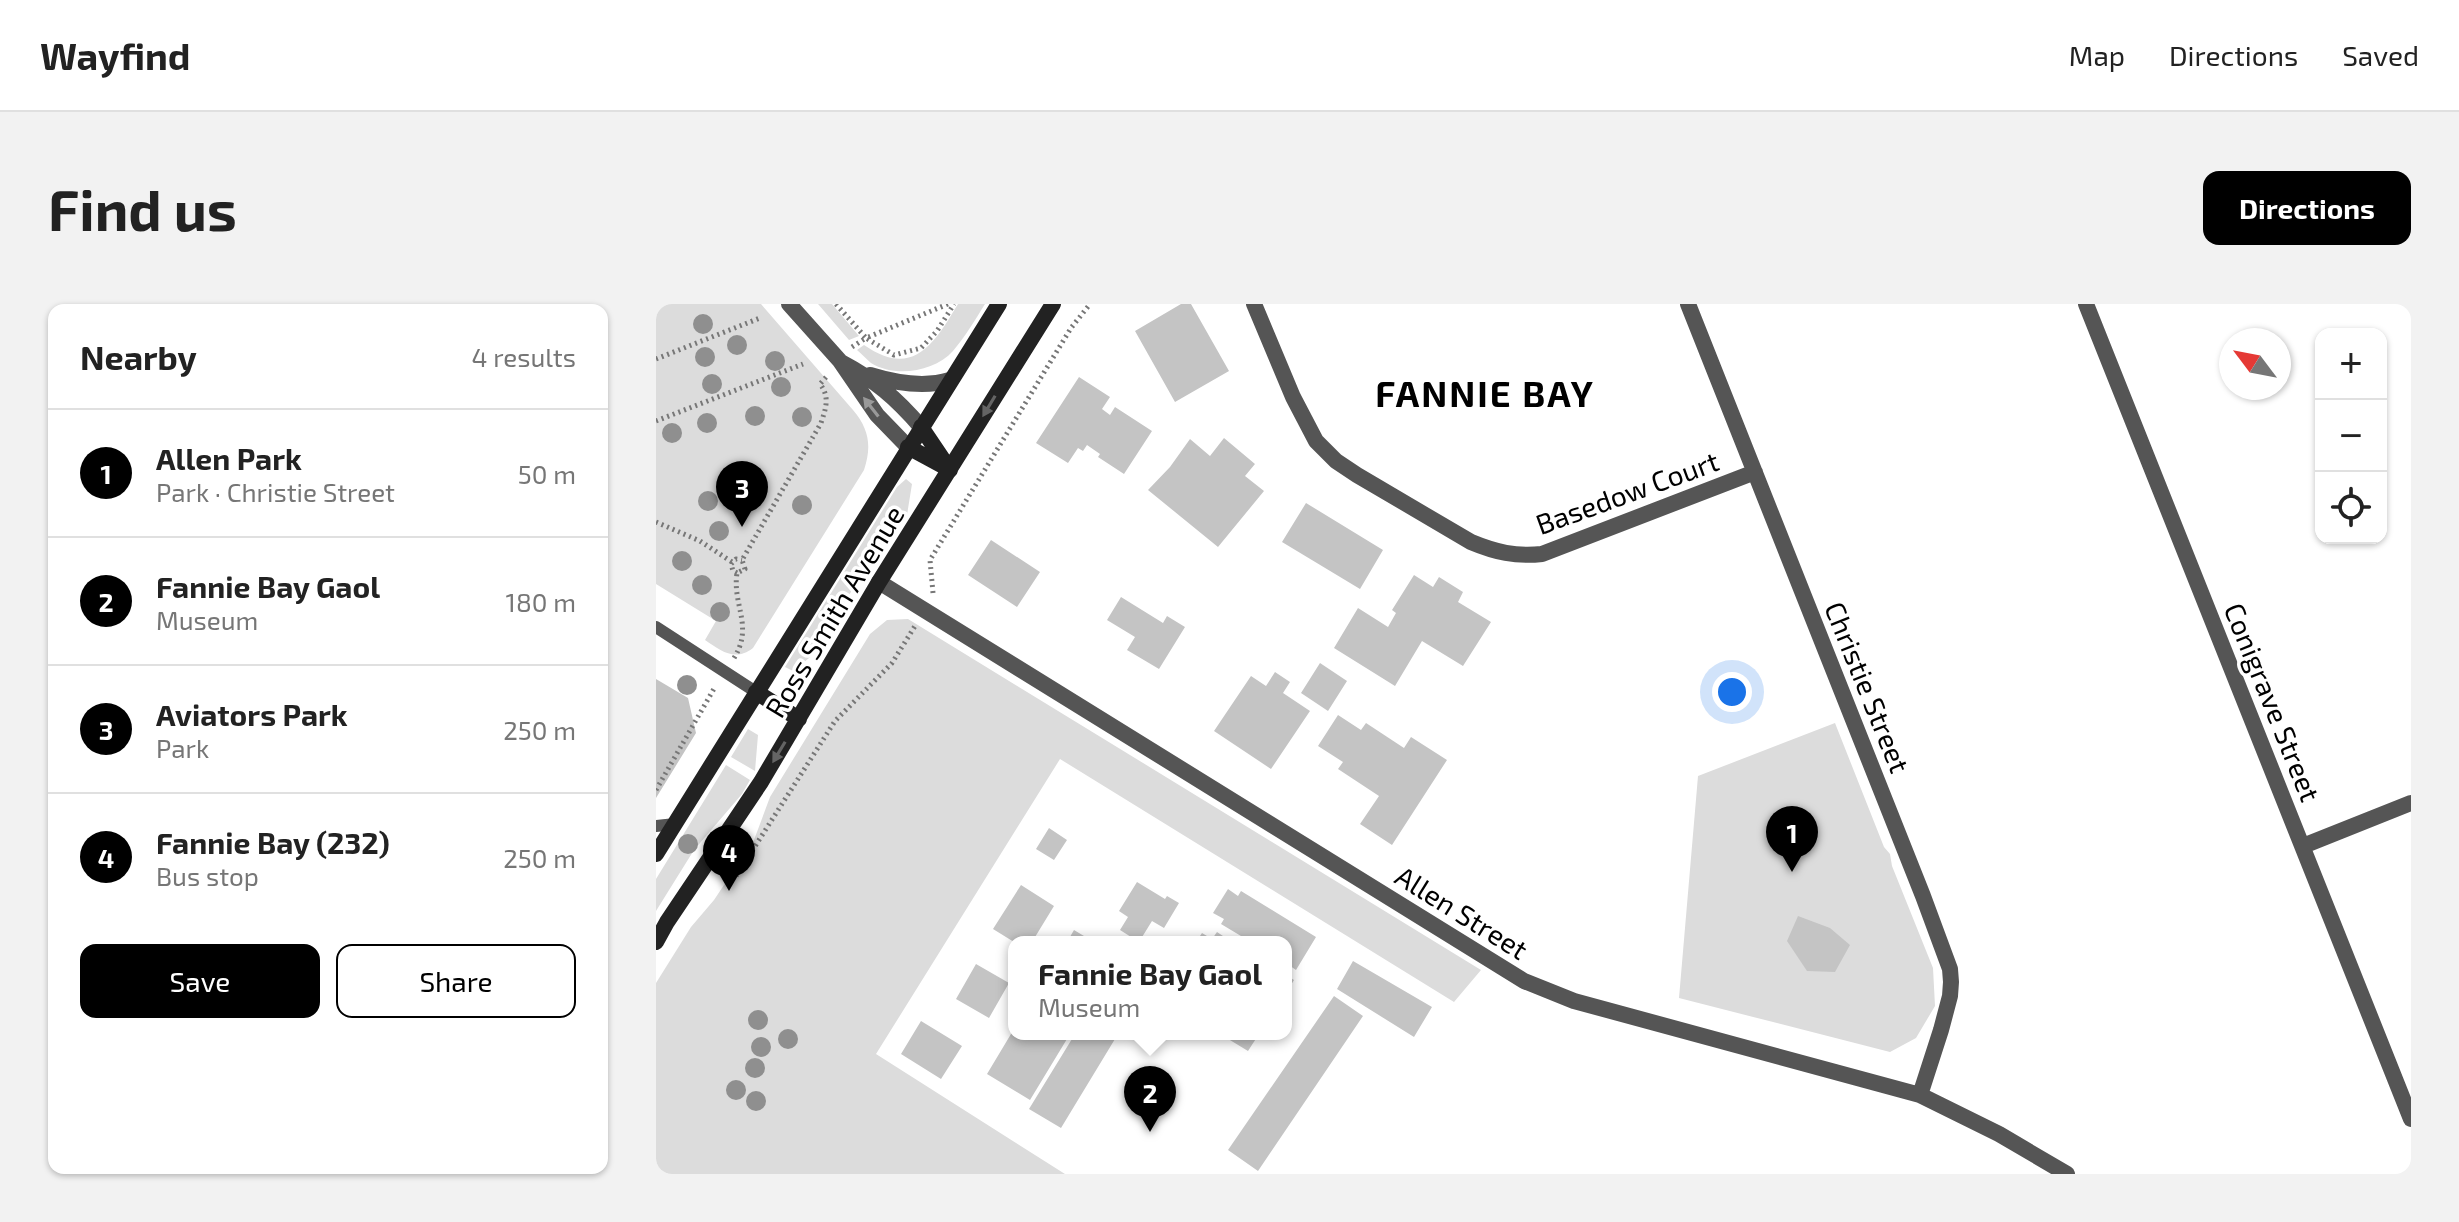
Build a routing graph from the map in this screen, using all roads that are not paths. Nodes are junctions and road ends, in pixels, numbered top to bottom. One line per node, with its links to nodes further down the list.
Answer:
1 (789, 304): 7 (street)
2 (999, 304): 9 (street, Ross Smith Avenue)
3 (1053, 304): 12 (street, Ross Smith Avenue, one-way to 12)
4 (1254, 304): 13 (street, Basedow Court)
5 (1688, 304): 13 (street, Christie Street)
6 (2086, 304): 21 (street, Conigrave Street)
7 (840, 361): 8 (street); 11 (street, one-way to 7)
8 (858, 371): 9 (street); 10 (street)
9 (950, 380): 10 (street, Ross Smith Avenue)
10 (921, 427): 11 (street, Ross Smith Avenue); 12 (street)
11 (908, 447): 12 (street); 16 (street, Ross Smith Avenue)
12 (950, 470): 14 (street, Ross Smith Avenue)
13 (1755, 472): 24 (street, Christie Street)
14 (879, 582): 17 (street, Ross Smith Avenue); 24 (street, Allen Street)
15 (656, 627): 16 (lane)
16 (756, 692): 17 (street); 19 (street, Ross Smith Avenue)
17 (799, 719): 23 (street, Ross Smith Avenue, one-way to 23)
18 (2411, 803): 21 (street)
19 (675, 824): 20 (lane); 22 (street, Ross Smith Avenue)
20 (656, 826)
21 (2303, 846): 25 (street, Conigrave Street)
22 (656, 854)
23 (656, 942)
24 (1920, 1095): 26 (street, Allen Street)
25 (2411, 1119)
26 (2067, 1174)

